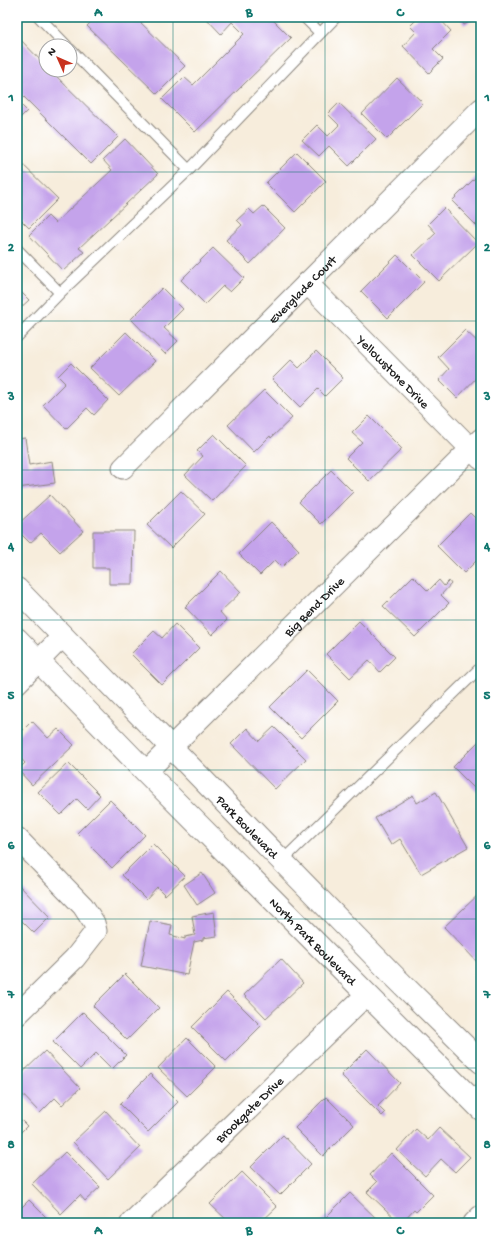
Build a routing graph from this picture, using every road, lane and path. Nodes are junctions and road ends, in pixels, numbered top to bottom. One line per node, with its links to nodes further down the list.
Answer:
1 (39, 17): 5 (lane)
2 (304, 17): 4 (lane)
3 (336, 17): 4 (lane)
4 (320, 33): 8 (lane)
5 (59, 38)
6 (78, 57): 8 (lane)
7 (481, 109): 10 (street, Everglade Court)
8 (189, 170): 11 (lane)
9 (17, 249): 11 (lane)
10 (307, 283): 13 (street, Yellowstone Drive); 14 (street, Everglade Court)
11 (60, 293): 12 (lane)
12 (17, 337)
13 (478, 449): 21 (street, Big Bend Drive)
14 (123, 468)
15 (17, 590): 16 (main road, Park Boulevard)
16 (63, 636): 18 (street); 21 (main road, Park Boulevard)
17 (17, 639): 18 (main road)
18 (38, 661): 20 (street); 22 (main road)
19 (481, 667): 24 (lane)
20 (17, 683)
21 (171, 747): 22 (street, Big Bend Drive); 24 (main road, Park Boulevard)
22 (146, 772): 25 (main road, North Park Boulevard)
23 (17, 838): 26 (street)
24 (282, 861): 27 (main road, Park Boulevard)
25 (367, 994): 28 (main road, North Park Boulevard); 30 (street, Brookgate Drive)
26 (17, 1015)
27 (481, 1062)
28 (481, 1109)
29 (481, 1216): 31 (street)
30 (131, 1223)
31 (474, 1223)

